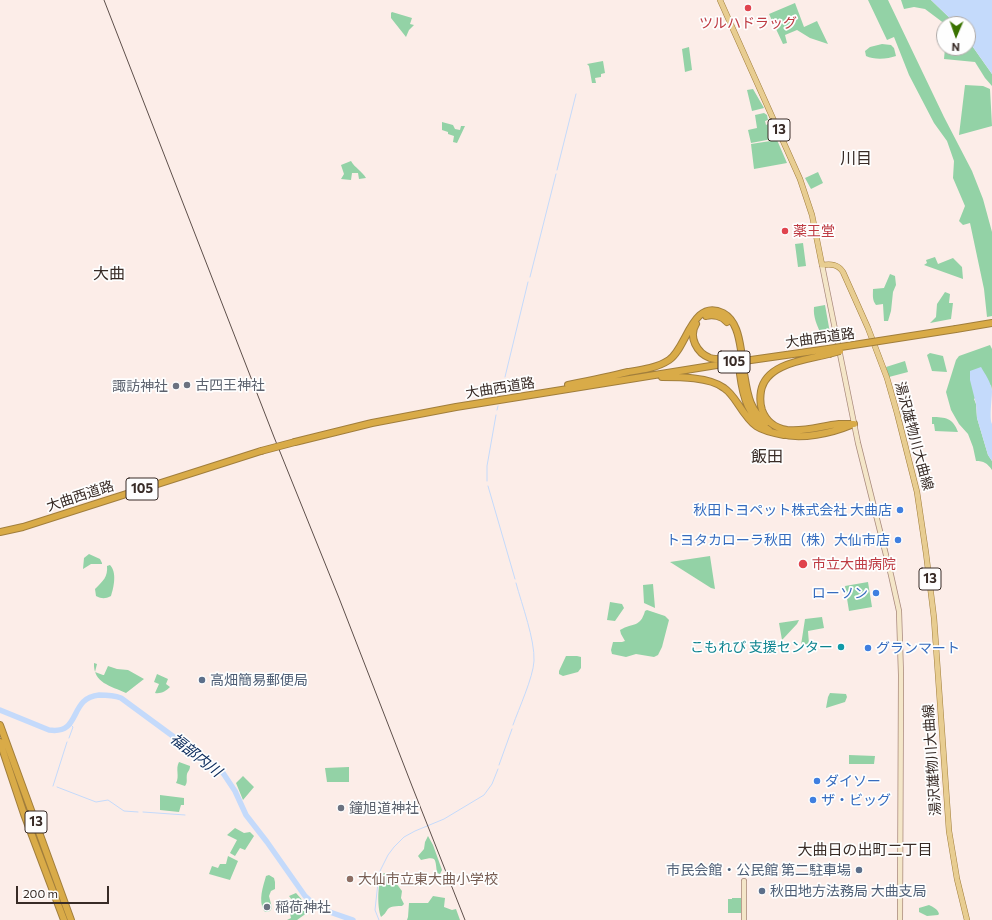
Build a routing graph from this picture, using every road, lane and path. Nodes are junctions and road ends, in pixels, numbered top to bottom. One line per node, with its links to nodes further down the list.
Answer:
1 (720, 0): 2 (main road, 13)
2 (822, 265): 7 (street); 20 (main road, 湯沢雄物川大曲線 / 13)
3 (992, 323): 4 (highway, 大曲西道路, bridge)
4 (829, 351): 5 (highway, 大曲西道路 / 105); 6 (highway); 8 (highway)
5 (640, 377): 6 (highway, 大曲西道路 / 105); 9 (highway)
6 (492, 401): 10 (highway, 大曲西道路 / 105, bridge)
7 (854, 424): 8 (highway); 9 (highway); 19 (street)
8 (773, 425): 9 (highway)
9 (784, 435)
10 (23, 526): 11 (highway); 12 (highway)
11 (0, 532)
12 (0, 536)
13 (0, 725): 17 (highway, 13)
14 (0, 742): 16 (highway, 13)
15 (744, 881): 18 (street)
16 (64, 920)
17 (71, 920)
18 (744, 920)
19 (900, 920)
20 (967, 920)

